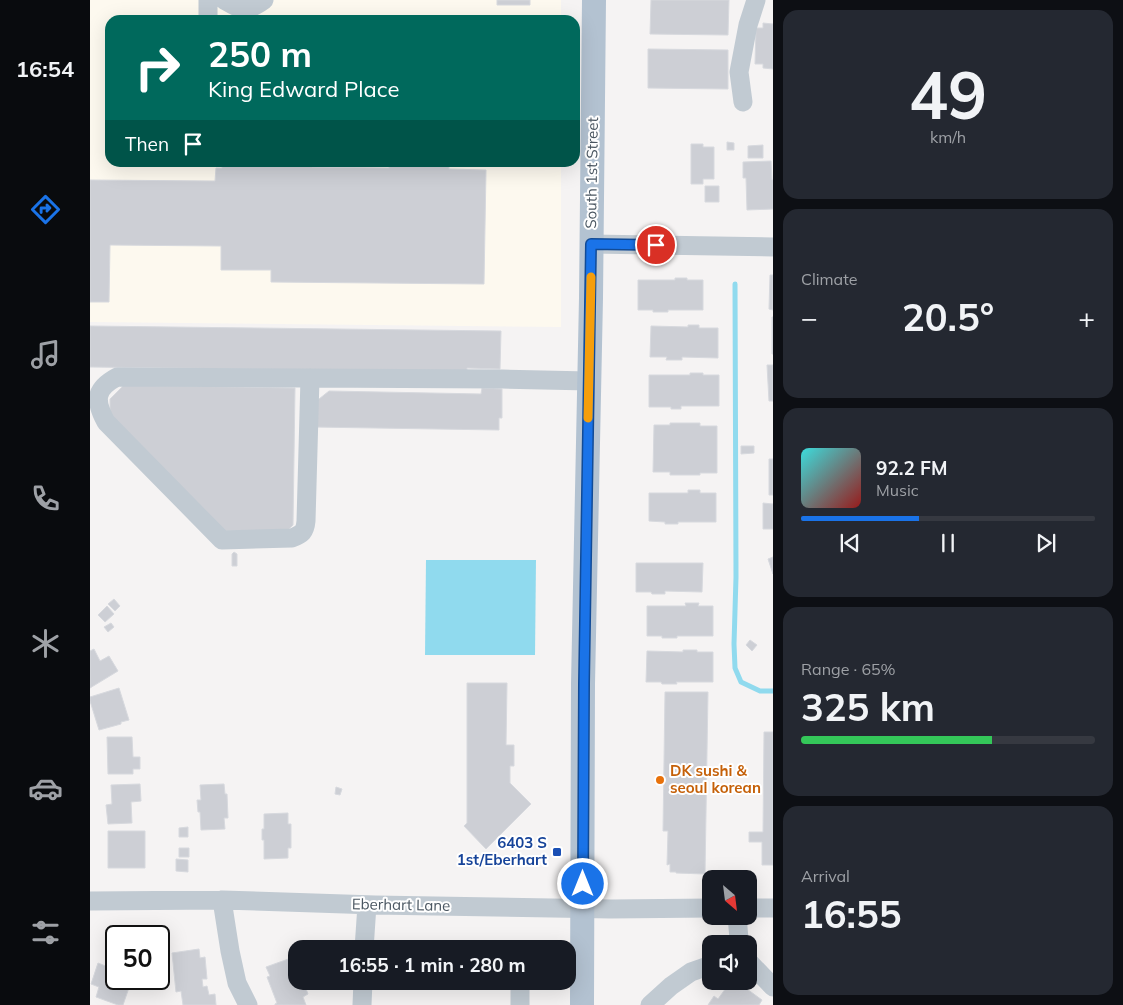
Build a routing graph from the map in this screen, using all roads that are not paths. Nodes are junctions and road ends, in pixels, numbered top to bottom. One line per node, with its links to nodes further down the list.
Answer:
1 (208, 0): 6 (street)
2 (224, 0): 3 (street)
3 (264, 0)
4 (594, 0): 8 (main road, South 1st Street)
5 (756, 0): 7 (street)
6 (208, 15)
7 (743, 102)
8 (591, 244): 9 (street); 11 (main road, South 1st Street)
9 (773, 247)
10 (310, 378): 10 (street); 11 (street)
11 (589, 381): 15 (main road, South 1st Street)
12 (222, 900): 13 (street, Eberhart Lane); 14 (street, Eberhart Lane); 25 (street)
13 (90, 901)
14 (367, 905): 15 (street, Eberhart Lane); 19 (street)
15 (583, 908): 16 (street, Eberhart Lane); 28 (main road, South 1st Street)
16 (702, 908)
17 (758, 908): 18 (street)
18 (773, 908)
19 (365, 940)
20 (702, 968): 29 (street)
21 (757, 970): 22 (street)
22 (773, 987)
23 (363, 990): 26 (street)
24 (520, 990): 27 (street)
25 (248, 1005)
26 (362, 1005)
27 (520, 1005)
28 (582, 1005)
29 (650, 1005)

